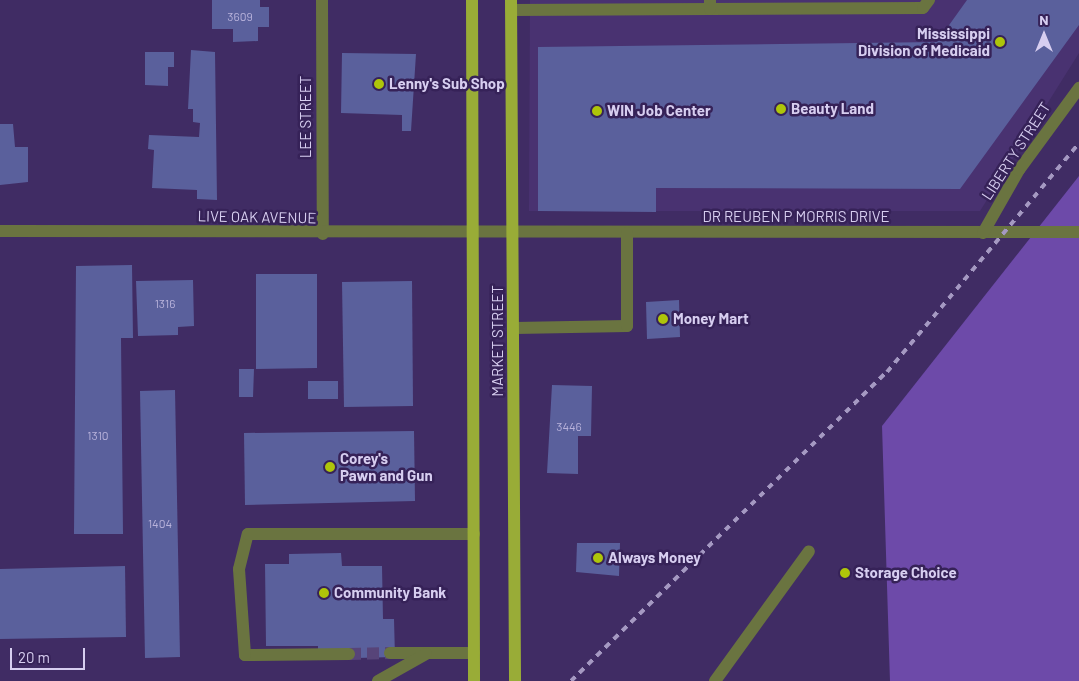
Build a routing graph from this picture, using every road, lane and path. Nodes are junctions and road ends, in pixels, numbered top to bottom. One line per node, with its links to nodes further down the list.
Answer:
1 (322, 0): 13 (street, LEE STREET)
2 (472, 0): 8 (main road, MARKET STREET)
3 (928, 0): 4 (street)
4 (710, 4): 5 (street)
5 (511, 5): 9 (main road, MARKET STREET)
6 (1079, 88): 12 (street, LIBERTY STREET)
7 (0, 231): 13 (street, LIVE OAK AVENUE)
8 (474, 232): 9 (street, LIVE OAK AVENUE); 13 (street, LIVE OAK AVENUE); 15 (main road, MARKET STREET)
9 (514, 232): 11 (street, DR REUBEN P MORRIS DRIVE); 14 (main road, MARKET STREET)
10 (1079, 232): 12 (street, DR REUBEN P MORRIS DRIVE)
11 (627, 233): 12 (street, DR REUBEN P MORRIS DRIVE); 14 (street)
12 (983, 233)
13 (323, 234)
14 (515, 328): 23 (main road, MARKET STREET)
15 (474, 534): 18 (main road, MARKET STREET); 19 (street)
16 (810, 551): 24 (street)
17 (427, 653): 18 (street); 20 (street); 21 (street)
18 (474, 653): 22 (main road, MARKET STREET)
19 (349, 654)
20 (390, 654)
21 (378, 681)
22 (474, 681)
23 (515, 681)
24 (715, 681)

